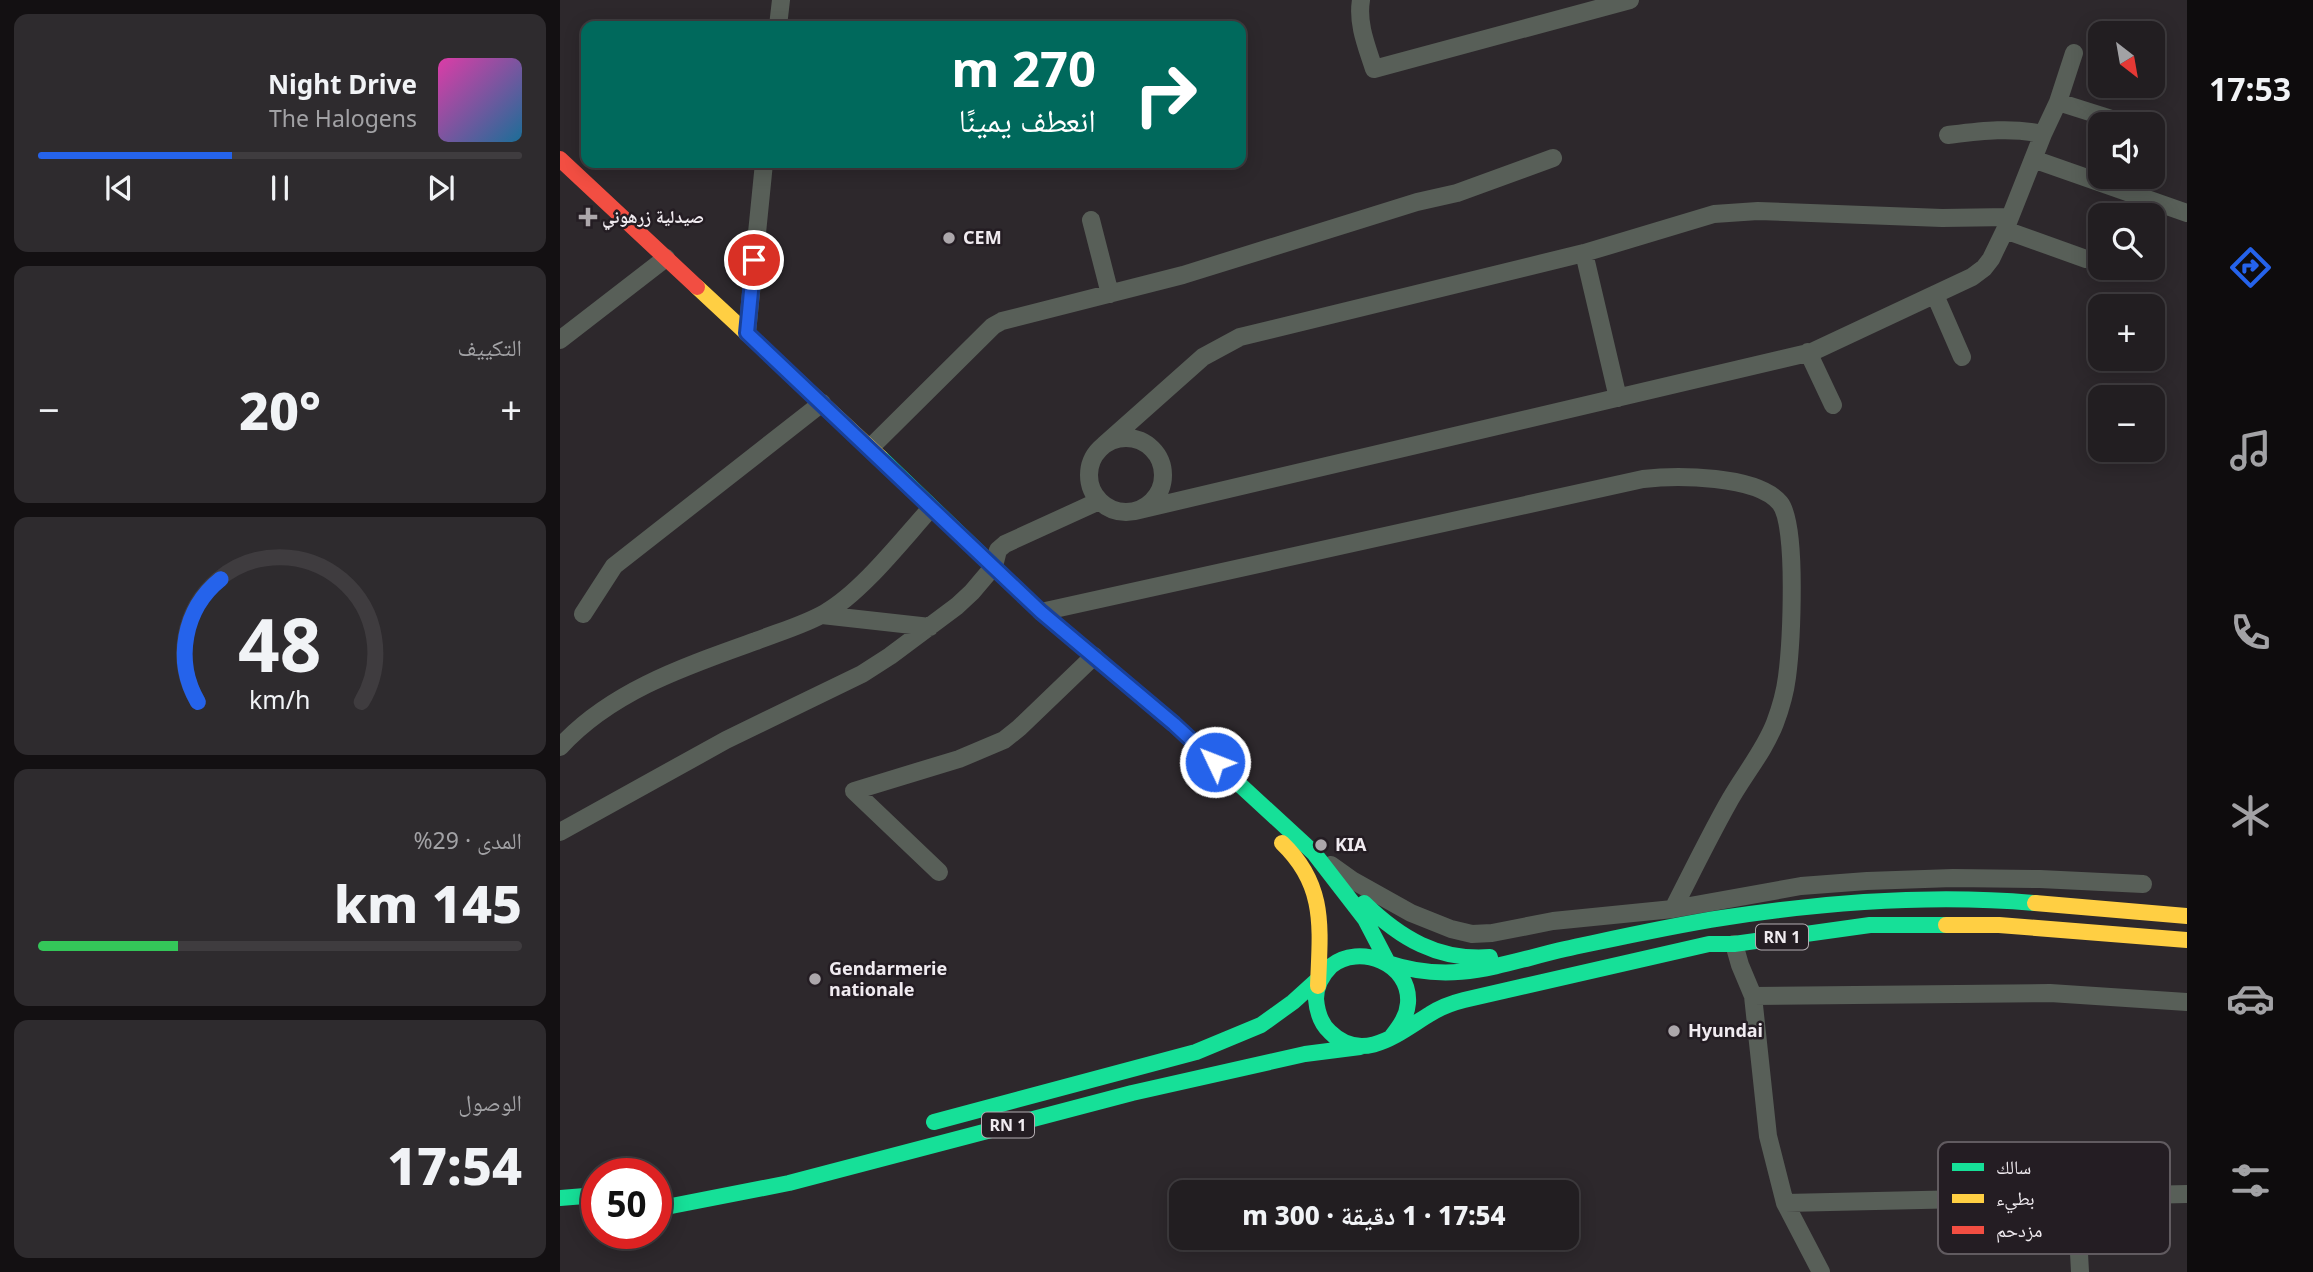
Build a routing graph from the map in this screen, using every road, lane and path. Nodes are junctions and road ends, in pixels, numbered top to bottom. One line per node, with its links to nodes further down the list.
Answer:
1 (781, 0): 5 (street)
2 (1361, 0): 4 (street)
3 (1630, 0): 4 (street)
4 (1570, 8)
5 (779, 21)
6 (2074, 53): 7 (street)
7 (2058, 102): 8 (street); 9 (street)
8 (2090, 112)
9 (2043, 134): 10 (street); 13 (street)
10 (1948, 135)
11 (1553, 158): 21 (street)
12 (560, 159): 19 (main road)
13 (2033, 159): 15 (street); 17 (street)
14 (764, 168): 23 (street)
15 (2187, 214)
16 (1091, 220): 21 (street)
17 (2008, 223): 18 (street); 20 (street); 22 (street)
18 (1584, 253): 27 (street); 30 (street)
19 (666, 258): 23 (main road); 24 (street)
20 (2085, 259)
21 (1110, 294): 31 (street)
22 (1935, 295): 25 (street); 26 (street)
23 (747, 333): 28 (main road)
24 (560, 340)
25 (1808, 352): 27 (street); 29 (street)
26 (1962, 357)
27 (1618, 398): 34 (street)
28 (821, 403): 31 (main road); 37 (street)
29 (1833, 405)
30 (1104, 445): 32 (street); 34 (street)
31 (870, 448): 33 (main road)
32 (1100, 501): 34 (street); 35 (street)
33 (932, 508): 35 (main road); 38 (street)
34 (1135, 511)
35 (994, 566): 36 (main road); 39 (street)
36 (1041, 612): 40 (main road); 46 (street)
37 (583, 614)
38 (822, 615): 39 (street); 41 (street)
39 (930, 627): 42 (street)
40 (1098, 661): 43 (main road); 44 (street); 52 (main road)
41 (560, 747)
42 (560, 832)
43 (1314, 853): 46 (street); 50 (main road); 51 (main road)
44 (939, 872)
45 (2143, 884): 46 (street)
46 (1673, 909)
47 (2187, 916): 50 (main road, RN 1)
48 (2187, 940): 49 (main road, RN 1)
49 (1734, 944): 53 (street); 55 (main road, RN 1)
50 (1567, 949): 51 (main road, RN 1)
51 (1388, 963): 52 (main road, RN 1); 55 (main road)
52 (1320, 979): 56 (main road); 57 (main road, RN 1)
53 (1753, 996): 54 (street); 61 (street)
54 (2187, 1002)
55 (1392, 1036): 56 (main road, RN 1)
56 (1362, 1047): 62 (main road, RN 1)
57 (914, 1128)
58 (581, 1196): 59 (main road)
59 (560, 1198)
60 (1938, 1199): 61 (street)
61 (1785, 1203): 64 (street)
62 (672, 1207)
63 (2079, 1254): 65 (street)
64 (1821, 1272)
65 (2080, 1272)

